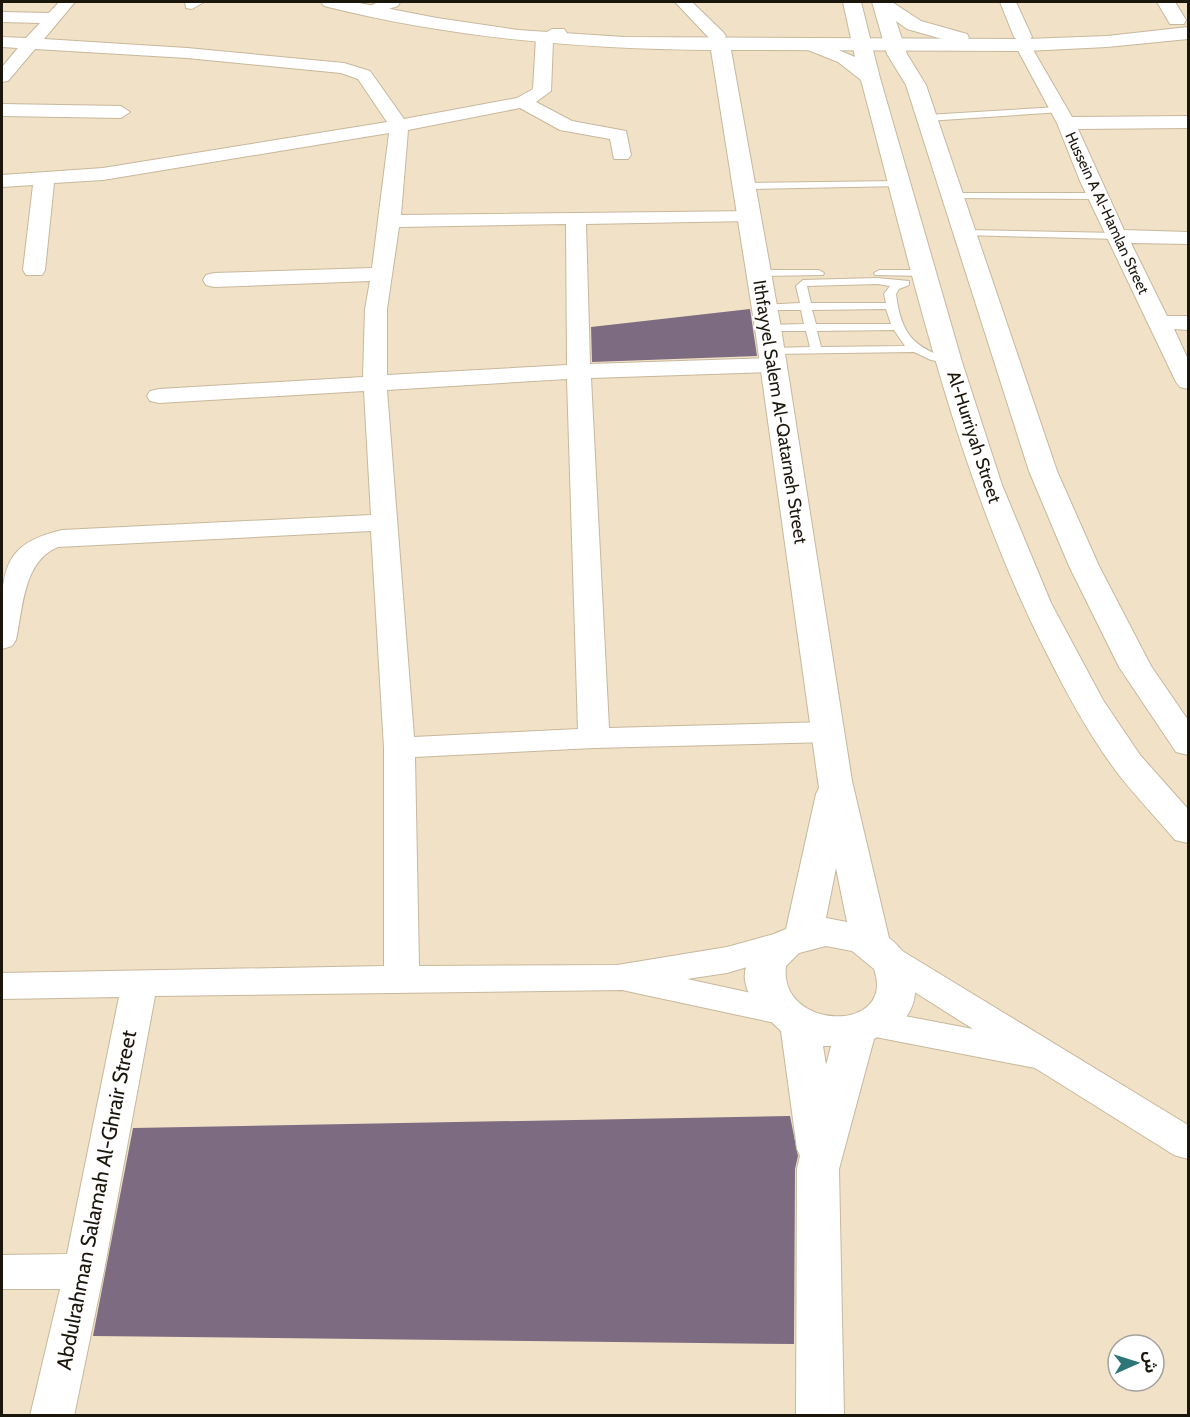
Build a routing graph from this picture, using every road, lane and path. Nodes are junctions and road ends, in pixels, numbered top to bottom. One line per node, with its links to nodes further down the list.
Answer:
1 (67, 2): 9 (street)
2 (330, 2): 7 (main road)
3 (684, 2): 13 (street)
4 (881, 2): 15 (main road); 18 (main road)
5 (1008, 2): 16 (street, Hussein A Al-Hamlan Street)
6 (1166, 2): 10 (main road)
7 (377, 5): 12 (main road)
8 (2, 17): 9 (street)
9 (50, 18): 19 (street)
10 (1183, 21): 16 (main road)
11 (858, 25): 14 (main road); 14 (main road); 15 (main road); 21 (main road, Al-Hurriyah Street)
12 (551, 36): 13 (main road); 23 (street)
13 (718, 40): 14 (main road); 34 (main road, Ithfayyel Salem Al-Qatarneh Street)
14 (812, 41): 21 (main road)
15 (893, 41): 18 (main road); 22 (main road)
16 (1024, 41): 18 (main road); 26 (street, Hussein A Al-Hamlan Street)
17 (2, 42): 19 (street)
18 (961, 42): 22 (main road)
19 (30, 43): 20 (street); 29 (street)
20 (2, 77)
21 (870, 78): 33 (main road, Al-Hurriyah Street)
22 (916, 85): 27 (main road)
23 (523, 102): 29 (street); 30 (street)
24 (2, 110): 25 (street)
25 (122, 112)
26 (1062, 117): 27 (lane); 28 (street); 36 (street, Hussein A Al-Hamlan Street)
27 (927, 118): 35 (main road)
28 (1188, 122)
29 (399, 126): 31 (street); 39 (street)
30 (621, 155)
31 (44, 180): 32 (street); 43 (street)
32 (2, 181)
33 (899, 184): 34 (lane); 46 (main road, Al-Hurriyah Street)
34 (745, 186): 37 (main road, Ithfayyel Salem Al-Qatarneh Street)
35 (954, 196): 36 (lane); 40 (main road)
36 (1098, 196): 41 (street, Hussein A Al-Hamlan Street)
37 (750, 215): 38 (street); 44 (main road, Ithfayyel Salem Al-Qatarneh Street)
38 (576, 218): 39 (street); 58 (street)
39 (390, 221): 45 (street)
40 (966, 232): 41 (lane); 66 (main road)
41 (1117, 236): 42 (street); 50 (street, Hussein A Al-Hamlan Street)
42 (1188, 238)
43 (34, 270)
44 (759, 273): 46 (lane); 54 (main road, Ithfayyel Salem Al-Qatarneh Street)
45 (381, 274): 47 (street); 60 (street)
46 (917, 278): 48 (lane); 49 (lane); 57 (main road, Al-Hurriyah Street)
47 (214, 280)
48 (892, 306): 49 (lane); 52 (lane)
49 (806, 307): 53 (lane); 54 (lane)
50 (1158, 322): 51 (street); 59 (street, Hussein A Al-Hamlan Street)
51 (1188, 323)
52 (898, 327): 53 (lane); 55 (lane)
53 (810, 328): 54 (lane); 56 (lane)
54 (769, 338): 56 (lane); 58 (street); 64 (main road, Ithfayyel Salem Al-Qatarneh Street)
55 (914, 349): 56 (lane); 57 (lane)
56 (816, 350)
57 (949, 362): 69 (main road, Al-Hurriyah Street)
58 (579, 371): 60 (street); 65 (street)
59 (1188, 382)
60 (375, 383): 61 (street); 62 (street)
61 (159, 396)
62 (385, 522): 63 (street); 67 (street)
63 (2, 640)
64 (828, 732): 65 (street); 68 (main road, Ithfayyel Salem Al-Qatarneh Street)
65 (594, 738): 67 (street)
66 (1188, 744)
67 (399, 748): 73 (street)
68 (835, 781): 70 (main road, Ithfayyel Salem Al-Qatarneh Street); 71 (main road, Ithfayyel Salem Al-Qatarneh Street)
69 (1188, 831)
70 (794, 939): 71 (main road); 72 (street); 76 (main road)
71 (879, 951): 77 (main road); 78 (street)
72 (617, 978): 73 (street); 76 (street)
73 (402, 979): 74 (street)
74 (139, 985): 75 (street); 81 (street, Abdulrahman Salamah Al-Ghrair Street)
75 (2, 986)
76 (790, 1017): 77 (main road); 80 (main road)
77 (865, 1027): 78 (street); 80 (main road)
78 (1052, 1057): 79 (street)
79 (1188, 1144)
80 (820, 1159): 84 (main road)
81 (84, 1271): 82 (street); 83 (street, Abdulrahman Salamah Al-Ghrair Street)
82 (2, 1272)
83 (52, 1416)
84 (820, 1416)

